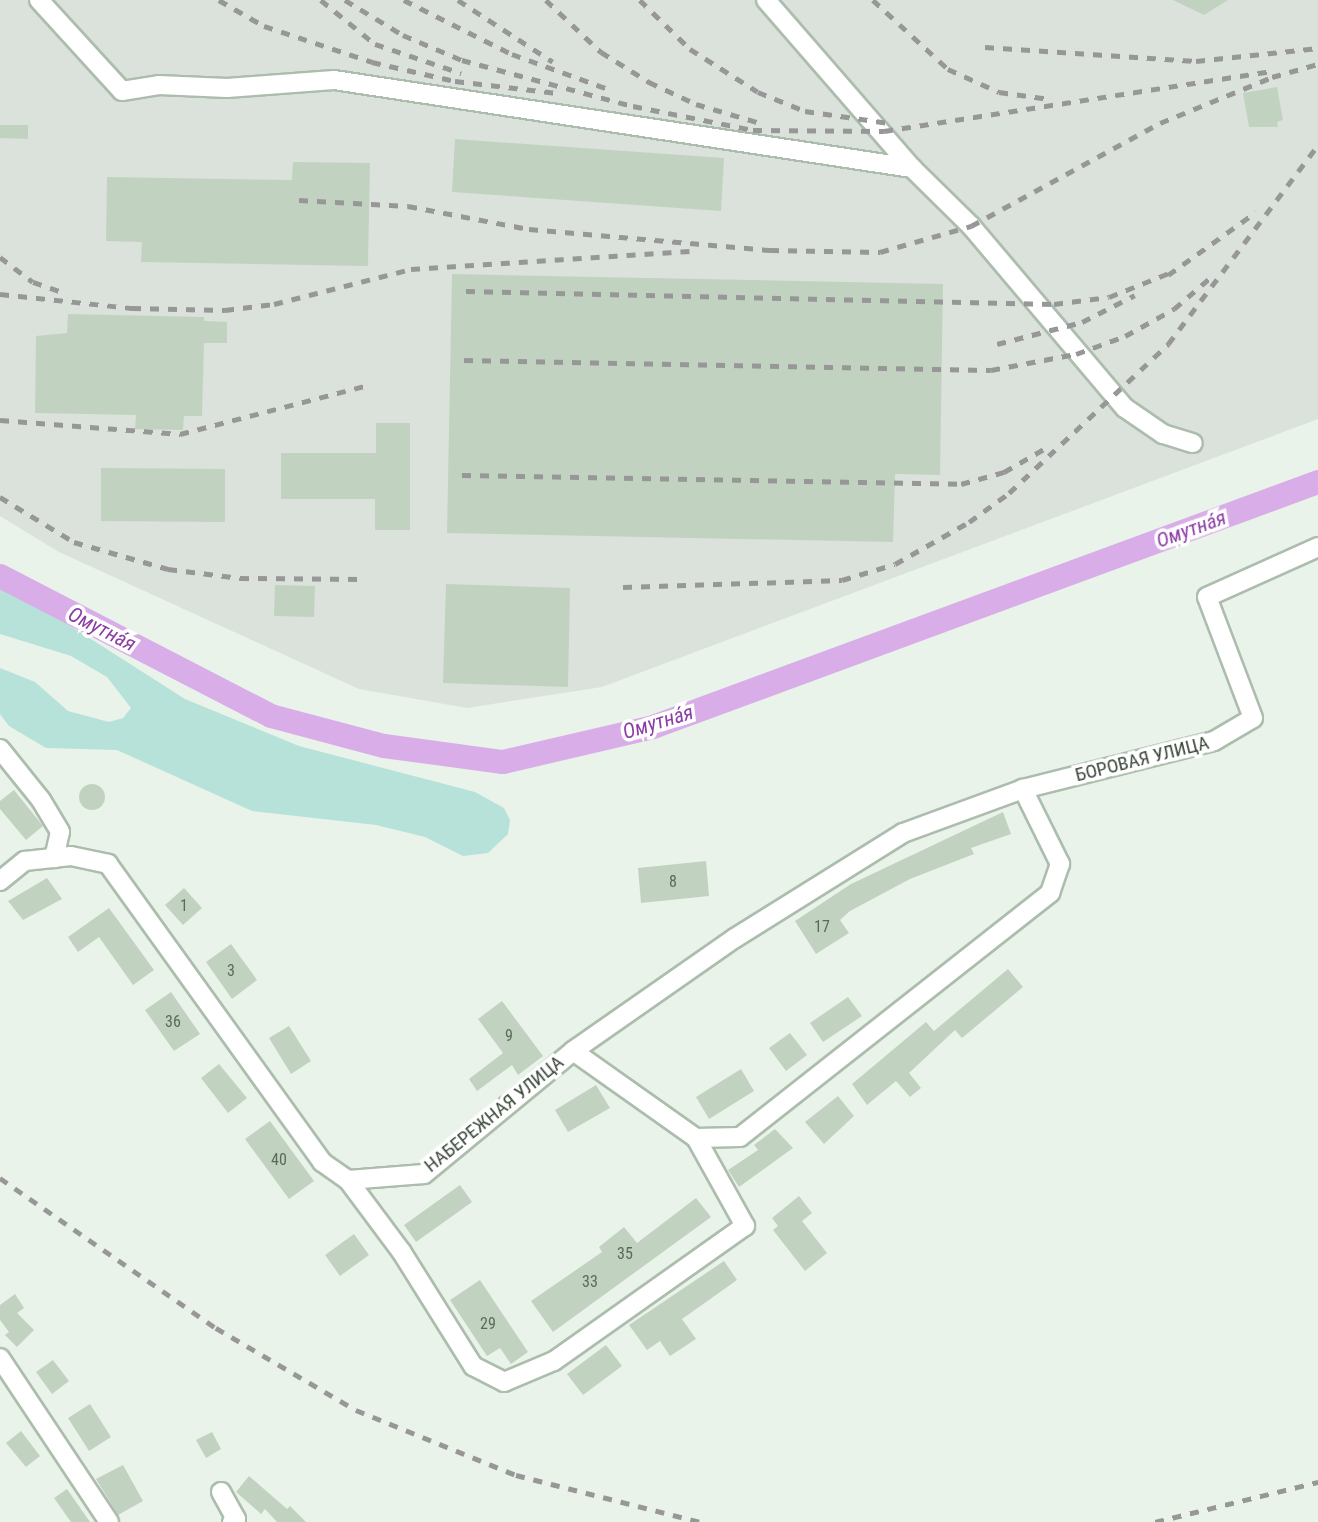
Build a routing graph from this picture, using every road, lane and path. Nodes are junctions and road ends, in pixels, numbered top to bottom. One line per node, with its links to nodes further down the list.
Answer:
1 (39, 0): 3 (street)
2 (766, 0): 3 (street)
3 (912, 168): 4 (street)
4 (1193, 443)
5 (1318, 547): 7 (street, БОРОВАЯ УЛИЦА)
6 (0, 749): 8 (street)
7 (1023, 789): 10 (street, НАБЕРЕЖНАЯ УЛИЦА); 11 (street)
8 (54, 858): 9 (street); 12 (street)
9 (0, 881)
10 (573, 1051): 11 (street); 12 (street, НАБЕРЕЖНАЯ УЛИЦА)
11 (696, 1138): 12 (street)
12 (348, 1180)
13 (0, 1358): 15 (street)
14 (222, 1492): 16 (street)
15 (109, 1522)
16 (232, 1522)

